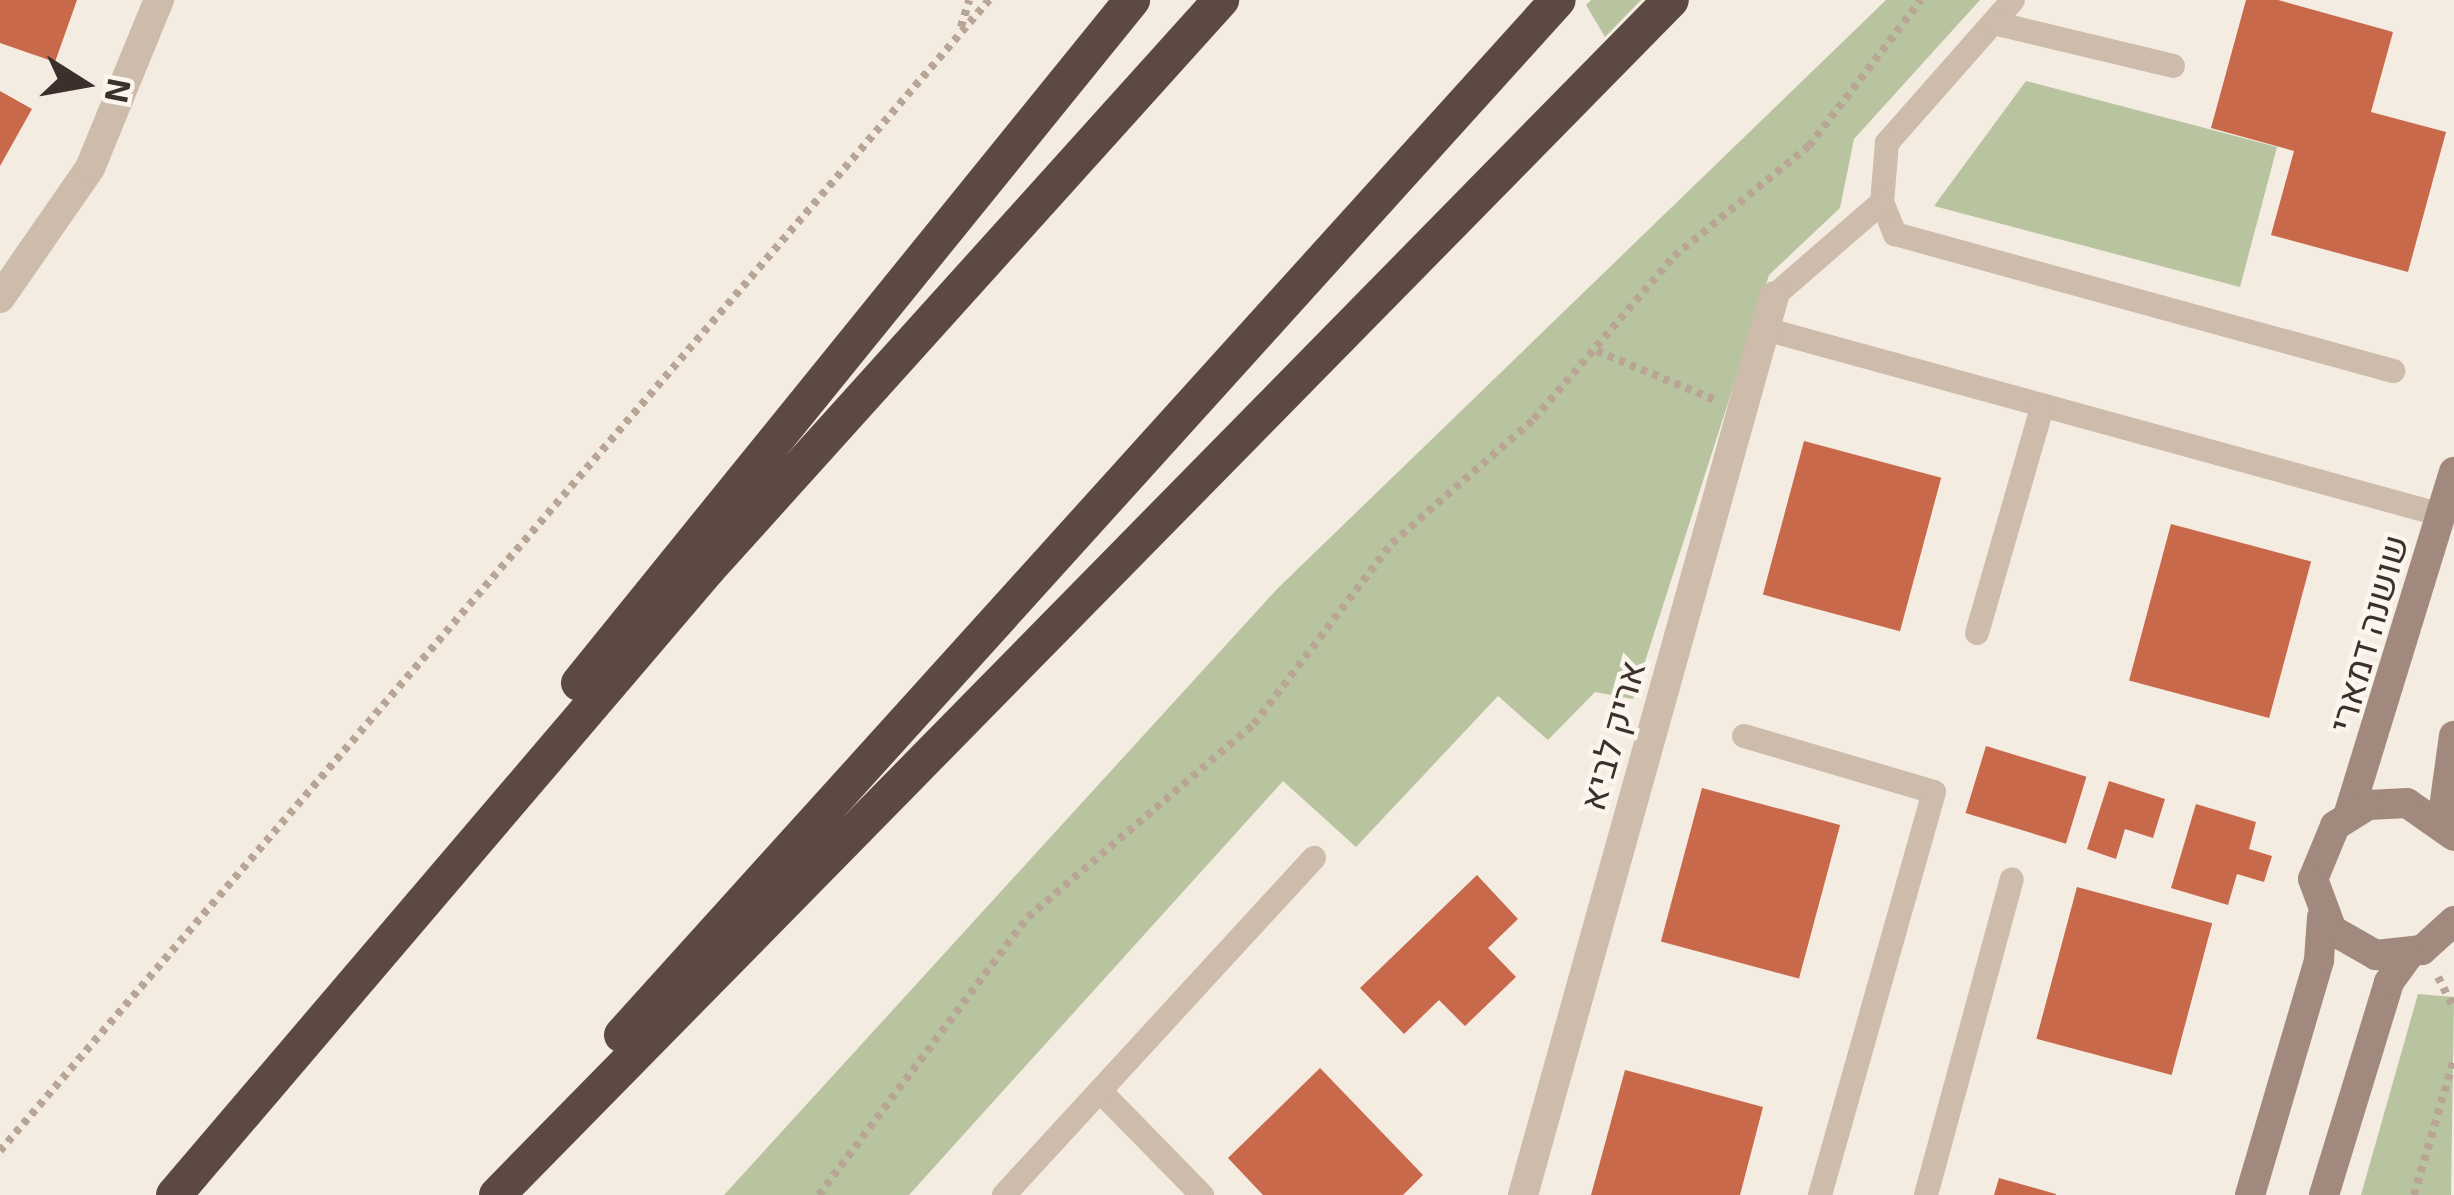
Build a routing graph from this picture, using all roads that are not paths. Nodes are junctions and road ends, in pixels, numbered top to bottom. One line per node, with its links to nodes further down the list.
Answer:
1 (159, 0): 11 (street)
2 (1132, 0): 28 (highway)
3 (1221, 0): 29 (highway)
4 (1558, 0): 30 (highway)
5 (1671, 0): 31 (highway)
6 (2013, 0): 7 (lane)
7 (1994, 22): 8 (lane); 9 (lane)
8 (2173, 66)
9 (1882, 202): 10 (lane); 13 (lane)
10 (1774, 296): 12 (street, אריק לביא)
11 (0, 298)
12 (1765, 329): 14 (lane); 34 (street, אריק לביא)
13 (2393, 371)
14 (2043, 405): 16 (lane); 17 (lane)
15 (2454, 472): 16 (main road, שושנה דמארי)
16 (2442, 515): 20 (main road, שושנה דמארי)
17 (1977, 632)
18 (1744, 736): 35 (lane)
19 (2454, 736): 21 (main road)
20 (2349, 813): 21 (main road); 24 (main road, שושנה דמארי)
21 (2448, 829)
22 (1314, 858): 27 (lane)
23 (2012, 879): 36 (lane)
24 (2322, 916): 26 (main road); 37 (main road)
25 (2453, 924): 26 (main road)
26 (2409, 954): 38 (main road)
27 (1100, 1091): 32 (lane); 33 (lane)
28 (165, 1195)
29 (174, 1195)
30 (481, 1195)
31 (497, 1195)
32 (1004, 1195)
33 (1202, 1195)
34 (1523, 1195)
35 (1820, 1195)
36 (1926, 1195)
37 (2251, 1195)
38 (2324, 1195)

